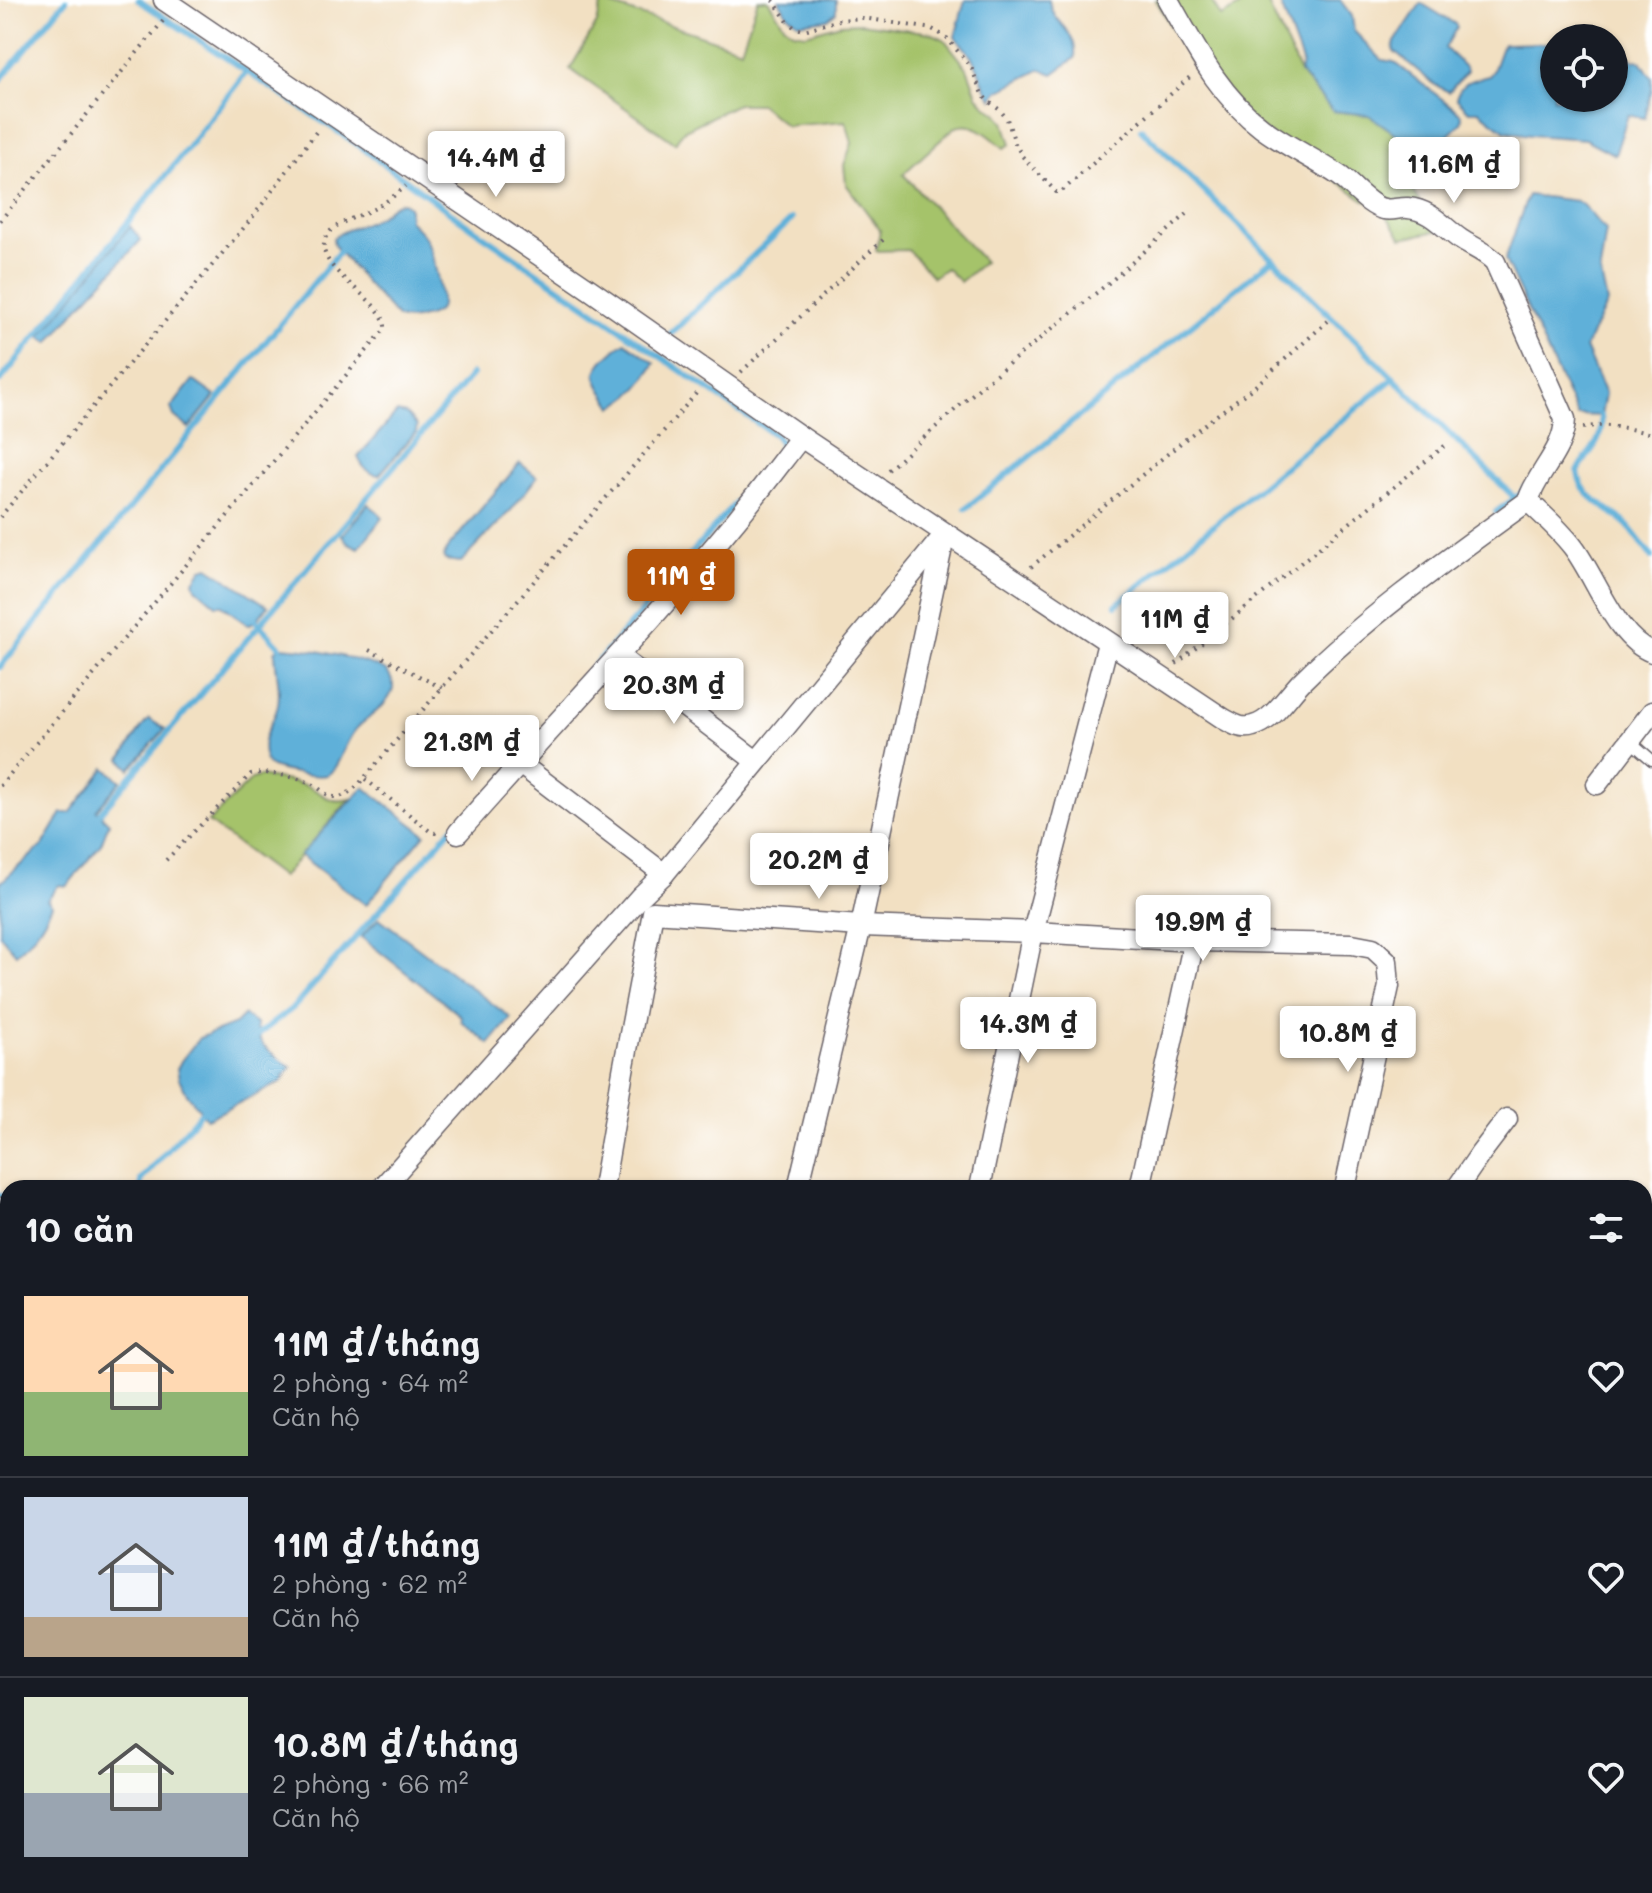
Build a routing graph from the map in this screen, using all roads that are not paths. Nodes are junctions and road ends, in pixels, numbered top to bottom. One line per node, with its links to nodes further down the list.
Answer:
1 (1168, 0): 4 (street)
2 (169, 4): 3 (street)
3 (801, 437): 5 (street); 8 (street)
4 (1528, 501): 6 (street); 7 (street)
5 (945, 534): 6 (street); 12 (street); 18 (street)
6 (1108, 643): 19 (street)
7 (1652, 652)
8 (618, 656): 12 (street); 13 (street)
9 (1652, 712): 10 (street)
10 (1630, 741): 11 (lane); 14 (street)
11 (1652, 760)
12 (756, 761): 16 (street)
13 (519, 763): 15 (street); 16 (street)
14 (1597, 784)
15 (448, 832)
16 (664, 874): 17 (street)
17 (647, 904): 18 (street); 22 (street); 23 (street)
18 (861, 926): 19 (street); 24 (street)
19 (1033, 932): 20 (street); 25 (street)
20 (1194, 941): 26 (street); 27 (street)
21 (1507, 1119): 28 (street)
22 (389, 1180)
23 (604, 1180)
24 (800, 1180)
25 (982, 1180)
26 (1142, 1180)
27 (1347, 1180)
28 (1463, 1180)

